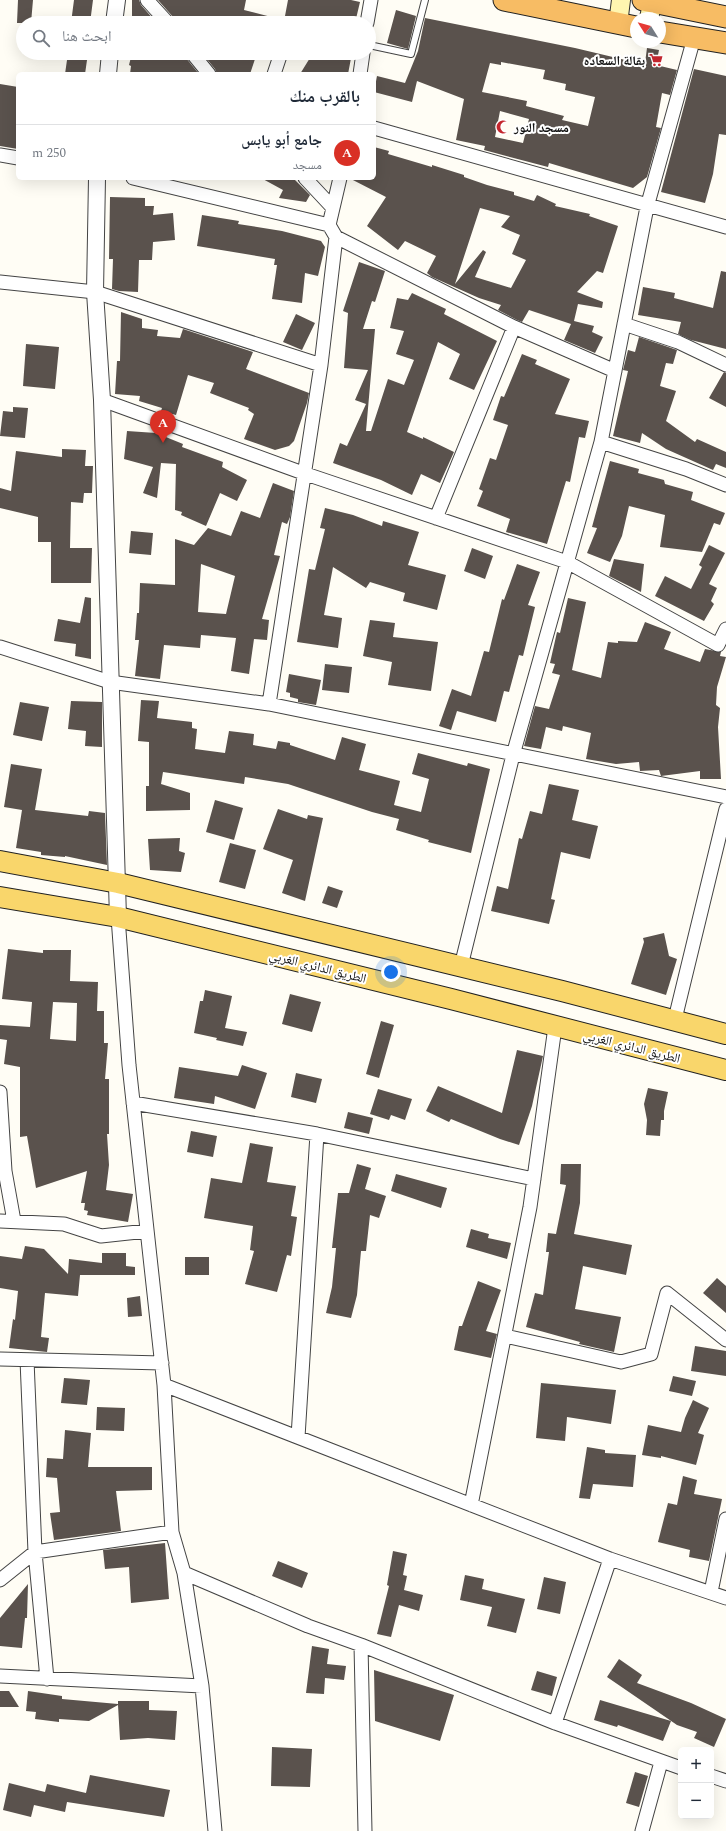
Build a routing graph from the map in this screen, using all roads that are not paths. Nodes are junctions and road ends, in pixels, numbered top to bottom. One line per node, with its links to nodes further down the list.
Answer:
1 (117, 0): 9 (street)
2 (147, 0): 10 (street)
3 (371, 0): 11 (street)
4 (425, 0): 16 (lane)
5 (504, 0): 12 (highway)
6 (621, 0): 12 (main road)
7 (649, 5): 8 (highway)
8 (710, 10)
9 (115, 16)
10 (162, 16)
11 (368, 16)
12 (627, 25)
13 (666, 33): 14 (highway)
14 (694, 38): 15 (highway); 32 (street)
15 (726, 43)
16 (376, 46)
17 (109, 60): 21 (street)
18 (197, 60): 22 (street)
19 (278, 60): 23 (street)
20 (362, 60): 24 (street)
21 (108, 72)
22 (206, 72)
23 (275, 72)
24 (360, 72)
25 (376, 129): 32 (street)
26 (0, 155): 27 (street)
27 (16, 158)
28 (96, 180): 38 (street)
29 (141, 180): 34 (street)
30 (307, 180): 33 (street)
31 (340, 180): 33 (street)
32 (648, 207): 35 (street); 39 (street)
33 (333, 208): 34 (street)
34 (329, 225): 36 (street)
35 (726, 227)
36 (336, 237): 40 (street); 41 (street)
37 (0, 282): 38 (street)
38 (95, 292): 41 (street); 44 (street)
39 (624, 324): 42 (street); 43 (street)
40 (514, 327): 43 (street); 48 (street)
41 (321, 364): 46 (street)
42 (726, 365)
43 (615, 371): 45 (street)
44 (102, 400): 46 (street); 52 (street)
45 (601, 442): 47 (street); 49 (street)
46 (304, 474): 48 (street); 53 (street)
47 (726, 485)
48 (436, 518): 49 (street)
49 (567, 562): 50 (street); 54 (street)
50 (726, 629)
51 (0, 647): 52 (street)
52 (110, 682): 53 (street); 58 (street)
53 (269, 704): 54 (street)
54 (513, 755): 55 (street); 61 (street)
55 (726, 797)
56 (726, 809): 62 (street)
57 (0, 861): 58 (main road)
58 (118, 883): 60 (street); 61 (main road)
59 (0, 897): 60 (main road, الطريق الدائري الغربي)
60 (118, 917): 63 (main road, الطريق الدائري الغربي); 67 (street)
61 (461, 966): 62 (main road)
62 (675, 1020): 64 (main road)
63 (555, 1027): 65 (main road, الطريق الدائري الغربي); 69 (street)
64 (726, 1034)
65 (726, 1070)
66 (0, 1092): 71 (street)
67 (133, 1103): 68 (street); 72 (street)
68 (317, 1134): 69 (street); 79 (street)
69 (534, 1179): 73 (street)
70 (0, 1220): 71 (street)
71 (14, 1221): 72 (street)
72 (147, 1231): 77 (street)
73 (505, 1336): 74 (street); 80 (street)
74 (726, 1340)
75 (0, 1359): 76 (street)
76 (27, 1360): 77 (street); 83 (street)
77 (162, 1363): 78 (street)
78 (164, 1385): 79 (street); 82 (street)
79 (298, 1437): 80 (street)
80 (471, 1505): 84 (street)
81 (726, 1518): 87 (street)
82 (172, 1532): 83 (street); 85 (street)
83 (35, 1552): 86 (street); 91 (street)
84 (610, 1559): 87 (street); 93 (street)
85 (184, 1573): 89 (street); 92 (street)
86 (0, 1580)
87 (711, 1592): 88 (street)
88 (726, 1598)
89 (361, 1645): 93 (street); 98 (street)
90 (0, 1676): 91 (street)
91 (47, 1679): 92 (street)
92 (202, 1686): 99 (street)
93 (555, 1723): 94 (street)
94 (662, 1762): 95 (street); 100 (street)
95 (678, 1767)
96 (714, 1777): 97 (street)
97 (726, 1781)
98 (367, 1830)
99 (215, 1831)
100 (642, 1831)

